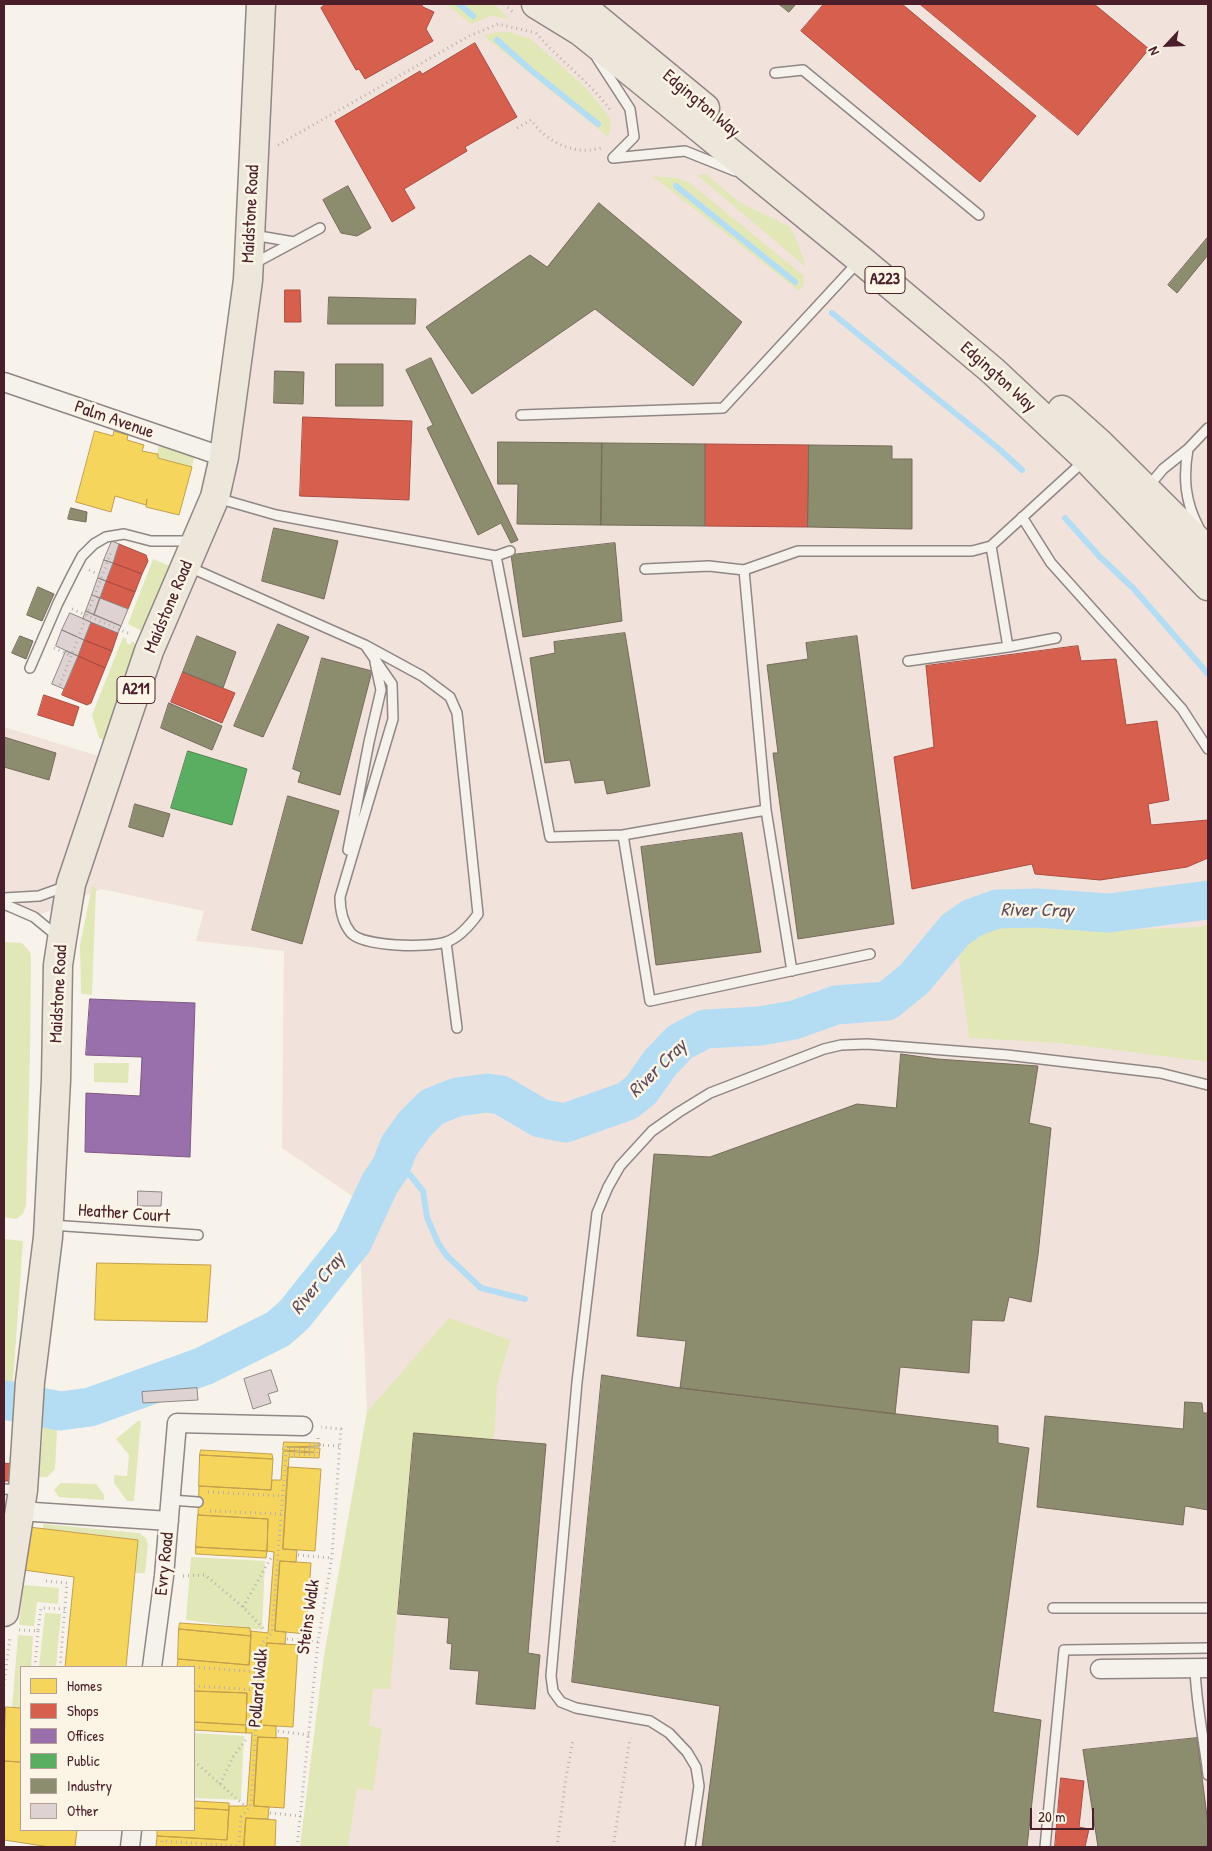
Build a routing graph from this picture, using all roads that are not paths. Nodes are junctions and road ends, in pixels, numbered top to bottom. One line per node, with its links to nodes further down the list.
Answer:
1 (261, 4): 10 (main road, Maidstone Road / A211)
2 (579, 4): 12 (main road, Edgington Way / A223)
3 (548, 11): 4 (main road, Edgington Way / A223); 6 (main road, Edgington Way / A223)
4 (580, 31): 6 (main road, Edgington Way / A223); 7 (lane)
5 (776, 73): 8 (lane)
6 (640, 79): 7 (main road, Edgington Way / A223)
7 (768, 184): 12 (main road, Edgington Way / A223)
8 (979, 215)
9 (320, 228): 11 (lane)
10 (250, 235): 11 (lane); 13 (main road, Maidstone Road / A211)
11 (295, 242): 13 (lane)
12 (866, 253): 15 (lane); 19 (main road, Edgington Way / A223); 19 (main road, Edgington Way / A223)
13 (249, 266): 20 (main road, Maidstone Road / A211)
14 (4, 382): 20 (street, Palm Avenue)
15 (521, 415)
16 (1208, 428): 17 (lane)
17 (1205, 438): 18 (lane)
18 (1188, 449): 21 (lane); 26 (lane)
19 (1093, 451): 22 (main road, Edgington Way / A223); 24 (lane); 35 (main road, Edgington Way / A223)
20 (224, 457): 23 (main road, Maidstone Road / A211)
21 (1163, 469): 22 (lane); 22 (lane)
22 (1141, 477): 29 (main road, Edgington Way / A223); 33 (main road, Edgington Way / A223)
23 (215, 497): 25 (main road, Maidstone Road / A211); 30 (lane)
24 (1022, 517): 27 (lane); 42 (lane)
25 (197, 541): 31 (main road, Maidstone Road / A211); 41 (lane)
26 (1208, 544)
27 (991, 546): 34 (lane); 38 (lane)
28 (510, 551): 30 (lane)
29 (1208, 551)
30 (496, 556): 44 (lane)
31 (186, 565): 37 (lane); 45 (main road, Maidstone Road / A211)
32 (645, 569): 34 (lane)
33 (1208, 569)
34 (744, 570): 43 (lane)
35 (1208, 586)
36 (1056, 638): 38 (lane)
37 (366, 645): 39 (lane); 50 (lane)
38 (1008, 647): 40 (lane)
39 (374, 656): 46 (lane); 46 (lane)
40 (908, 661)
41 (30, 668)
42 (1208, 749)
43 (766, 810): 44 (lane); 52 (lane)
44 (623, 835): 52 (lane)
45 (71, 884): 47 (lane); 49 (main road, Maidstone Road / A211)
46 (340, 897): 50 (lane)
47 (4, 898)
48 (4, 904): 49 (lane)
49 (62, 939): 55 (main road, Maidstone Road / A211)
50 (446, 942): 53 (lane)
51 (870, 954): 52 (lane)
52 (792, 971)
53 (457, 1028)
54 (1208, 1085): 70 (lane)
55 (49, 1224): 56 (lane, Heather Court); 58 (main road, Maidstone Road / A211)
56 (198, 1235)
57 (311, 1427): 59 (street)
58 (15, 1496): 61 (street, Evry Road); 64 (main road, A211)
59 (171, 1500): 60 (lane); 61 (street)
60 (198, 1502)
61 (169, 1521): 66 (street, Evry Road)
62 (1053, 1608): 63 (lane)
63 (1208, 1608)
64 (4, 1612)
65 (1208, 1648): 71 (lane)
66 (152, 1666)
67 (1201, 1668): 68 (street); 69 (lane)
68 (1100, 1669)
69 (1208, 1775)
70 (690, 1847)
71 (1045, 1847)

